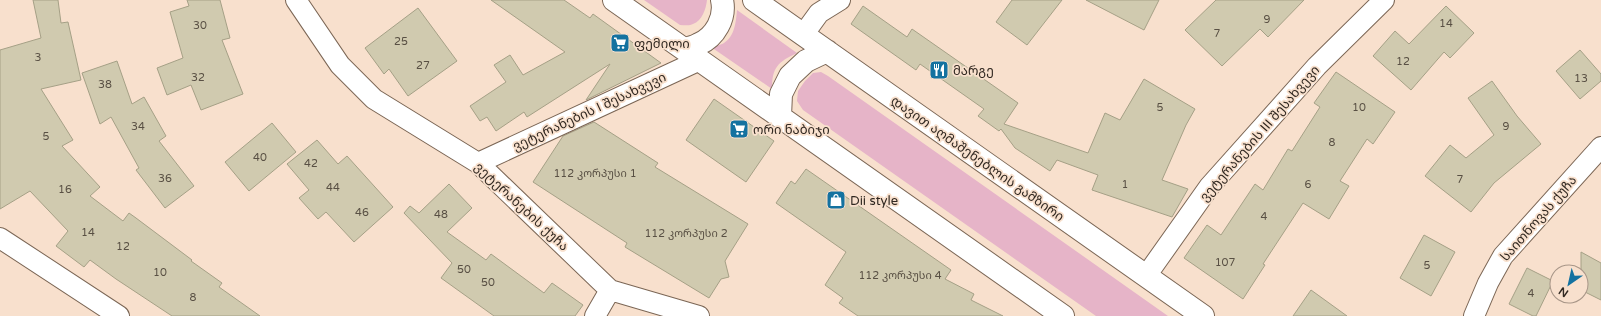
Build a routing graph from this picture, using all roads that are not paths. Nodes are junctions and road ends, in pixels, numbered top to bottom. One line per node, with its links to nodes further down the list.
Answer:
1 (296, 0): 12 (street, ვეტერანების ქუჩა)
2 (614, 0): 9 (main road)
3 (722, 0): 9 (main road)
4 (754, 0): 7 (main road, დავით აღმაშენებლის გამზირი)
5 (840, 0): 7 (street)
6 (1384, 0): 14 (street, ვეტერანების III შესახვევი)
7 (803, 34): 8 (main road, დავით აღმაშენებლის გამზირი)
8 (827, 51): 10 (main road); 14 (main road, დავით აღმაშენებლის გამზირი)
9 (692, 55): 10 (main road); 12 (street, ვეტერანების I შესახვევი)
10 (780, 116): 19 (main road)
11 (1601, 146): 21 (street, საითნოვას ქუჩა)
12 (478, 163): 15 (street, ვეტერანების ქუჩა)
13 (0, 238): 16 (street)
14 (1146, 276): 20 (main road, დავით აღმაშენებლის გამზირი)
15 (610, 290): 17 (street); 18 (street, ვეტერანების ქუჩა)
16 (119, 316)
17 (595, 316)
18 (699, 316)
19 (1064, 316)
20 (1203, 316)
21 (1474, 316)

